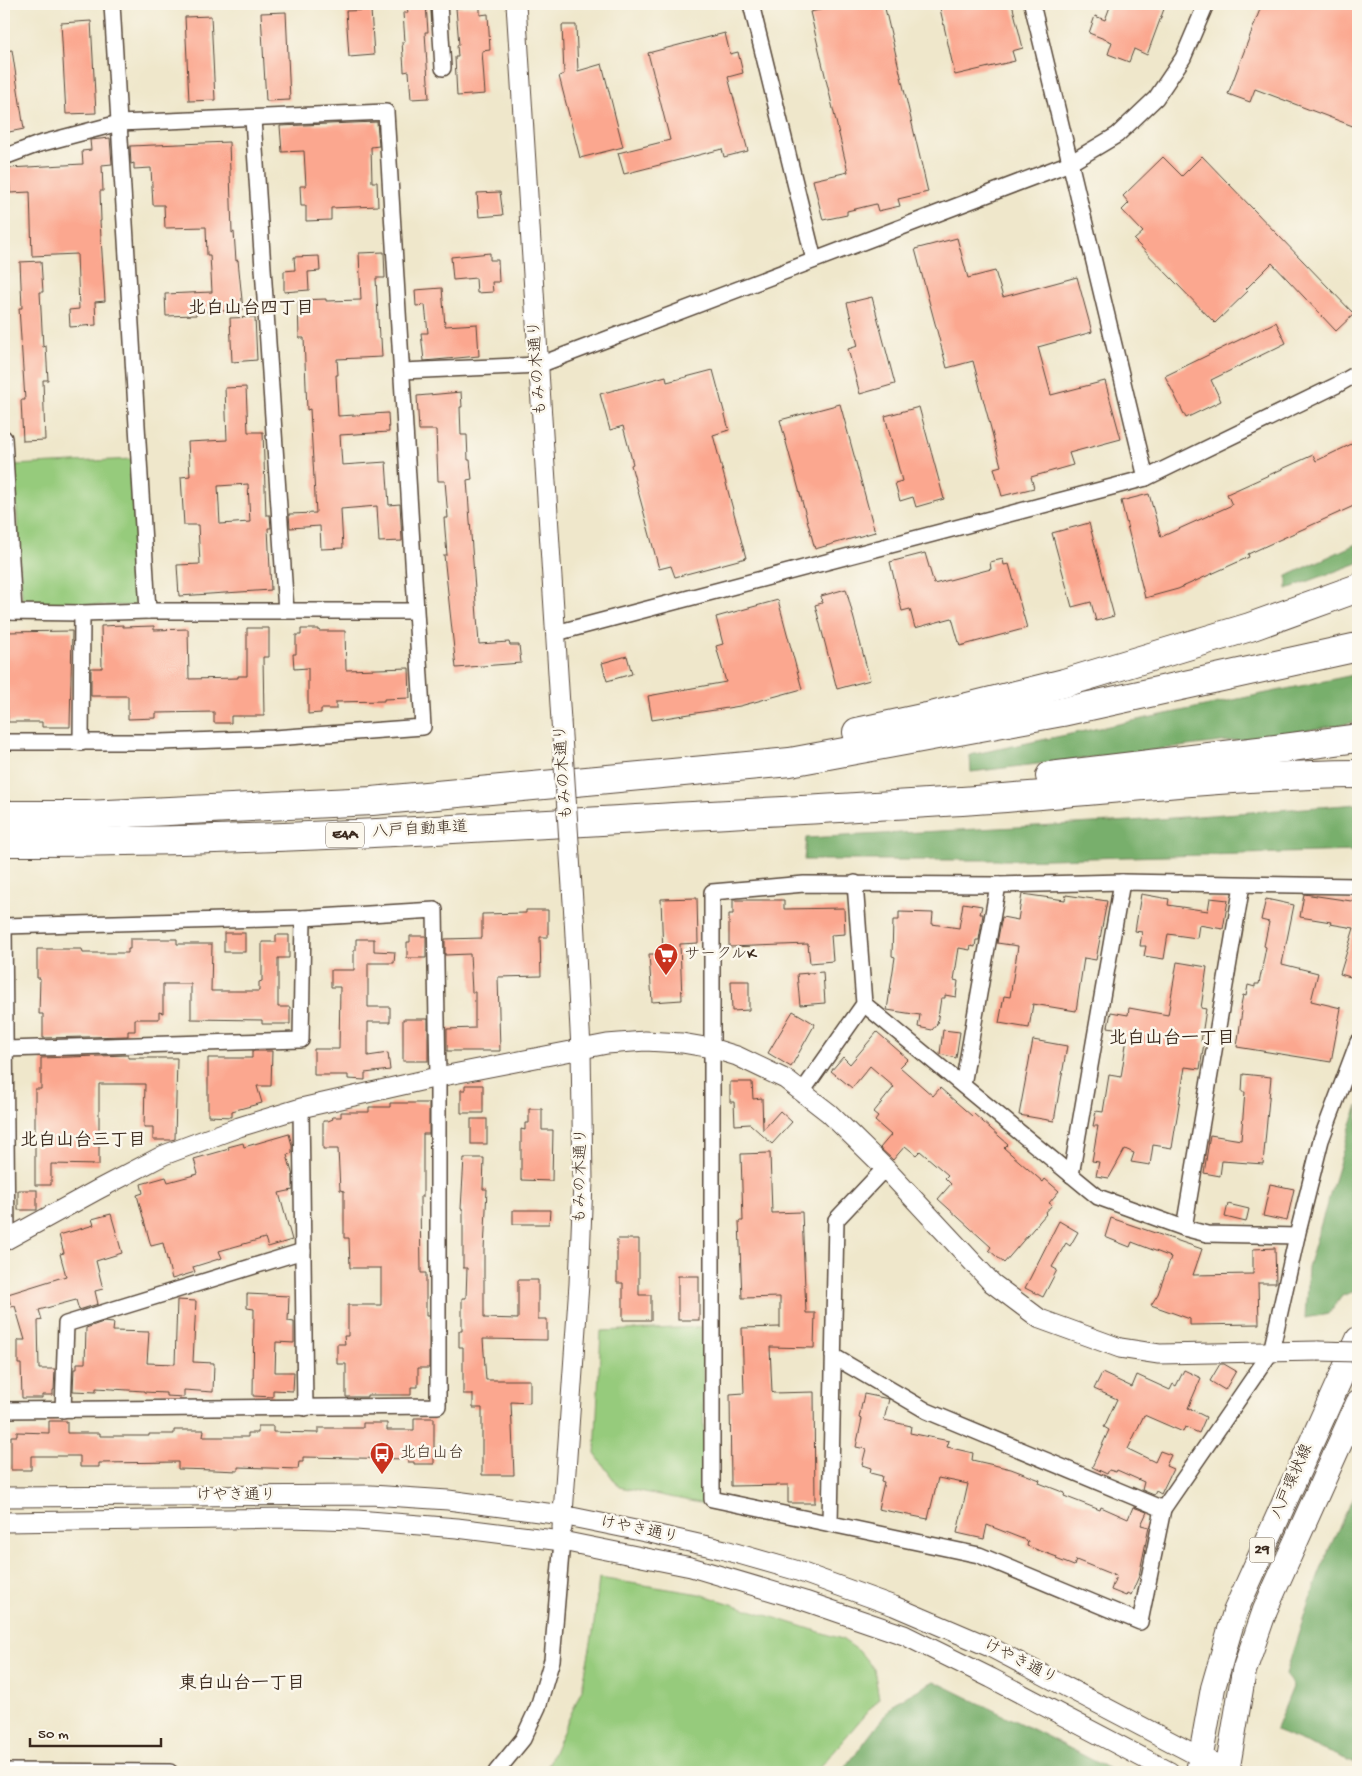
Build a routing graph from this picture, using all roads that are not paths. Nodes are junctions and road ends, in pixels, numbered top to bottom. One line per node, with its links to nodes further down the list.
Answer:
1 (112, 4): 9 (street)
2 (439, 4): 7 (street)
3 (516, 4): 13 (street, もみの木通り)
4 (751, 4): 12 (street)
5 (1032, 4): 11 (street)
6 (1206, 4): 11 (street)
7 (443, 68)
8 (253, 119): 9 (street); 14 (street); 22 (street)
9 (119, 123): 10 (street); 19 (street)
10 (4, 157)
11 (1070, 163): 12 (street); 17 (street)
12 (814, 260): 13 (street)
13 (538, 365): 14 (street); 24 (street, もみの木通り)
14 (402, 371): 20 (street)
15 (1358, 373): 17 (street)
16 (4, 438): 21 (street)
17 (1146, 478): 24 (street)
18 (1358, 588): 30 (highway)
19 (148, 611): 22 (street); 23 (street)
20 (415, 611): 22 (street); 28 (street)
21 (9, 612): 23 (street)
22 (286, 612)
23 (82, 613): 28 (street)
24 (556, 633): 45 (street, もみの木通り, bridge)
25 (1358, 647): 30 (highway)
26 (1358, 738): 32 (highway)
27 (4, 742): 28 (street)
28 (81, 743)
29 (1358, 774): 32 (highway)
30 (620, 778): 31 (highway, 八戸自動車道 / E4A)
31 (4, 815)
32 (687, 816): 33 (highway, 八戸自動車道 / E4A)
33 (4, 842)
34 (1122, 882): 36 (street); 37 (street); 51 (street)
35 (855, 883): 37 (street); 41 (street); 43 (street)
36 (1242, 885): 38 (street); 52 (street)
37 (998, 886): 47 (street)
38 (1358, 886)
39 (303, 918): 40 (street); 44 (street); 46 (street)
40 (4, 926): 44 (street)
41 (864, 1004): 47 (street); 48 (street)
42 (1358, 1042): 53 (street)
43 (711, 1048): 45 (street); 48 (street); 68 (street)
44 (6, 1049): 54 (street)
45 (581, 1049): 46 (street); 66 (street, もみの木通り)
46 (438, 1077): 49 (street); 61 (street)
47 (963, 1085): 51 (street)
48 (802, 1092): 50 (street)
49 (301, 1108): 54 (street); 55 (street)
50 (885, 1168): 57 (street); 59 (street)
51 (1071, 1175): 52 (street)
52 (1184, 1228): 53 (street)
53 (1297, 1236): 57 (street)
54 (6, 1240)
55 (303, 1251): 61 (street); 63 (street)
56 (1358, 1339): 70 (main road, 八戸環状線 / 29)
57 (1271, 1352): 58 (street, bridge); 65 (street)
58 (1358, 1352)
59 (833, 1356): 65 (street); 68 (street)
60 (1358, 1403): 72 (main road, 八戸環状線 / 29)
61 (305, 1408): 63 (street)
62 (4, 1410): 63 (street)
63 (64, 1410)
64 (4, 1497): 66 (street, けやき通り)
65 (1163, 1509): 68 (street)
66 (562, 1515): 69 (street, もみの木通り); 70 (street, けやき通り)
67 (4, 1522): 69 (street, けやき通り)
68 (830, 1523)
69 (562, 1540): 74 (street); 75 (street, けやき通り)
70 (1199, 1765): 72 (street, けやき通り)
71 (4, 1771): 73 (street)
72 (1229, 1771)
73 (170, 1772)
74 (496, 1772)
75 (1170, 1772)

